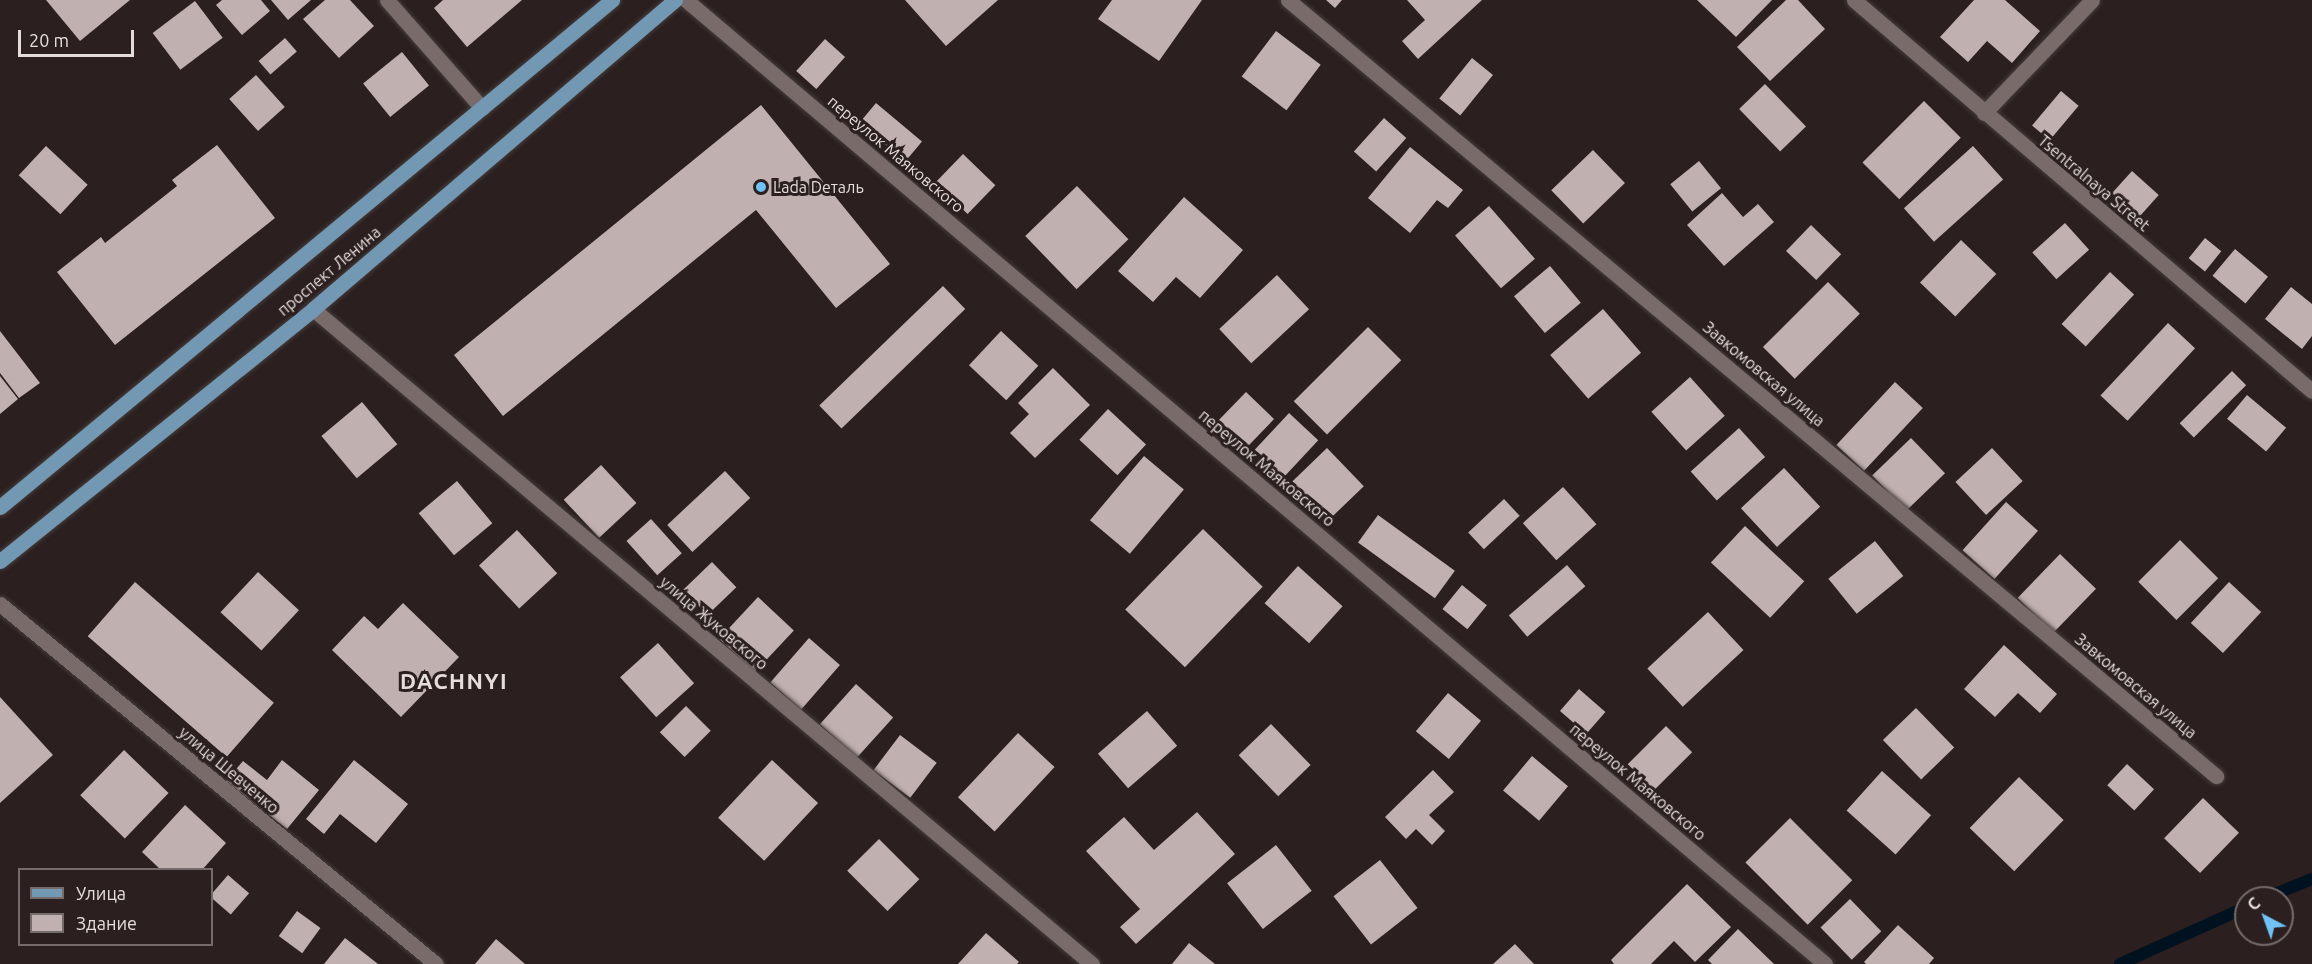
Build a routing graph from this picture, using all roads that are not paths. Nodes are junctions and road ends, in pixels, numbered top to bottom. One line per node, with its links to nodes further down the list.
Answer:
1 (387, 0): 8 (street)
2 (612, 0): 8 (main road, проспект Ленина)
3 (675, 0): 10 (main road, проспект Ленина)
4 (686, 0): 18 (street, переулок Маяковского)
5 (1288, 0): 15 (street, Завкомовская улица)
6 (1854, 0): 9 (street, Tsentralnaya Street)
7 (2092, 0): 9 (street)
8 (482, 108): 12 (main road, проспект Ленина)
9 (1984, 113): 11 (street, Tsentralnaya Street)
10 (313, 309): 13 (main road, проспект Ленина); 17 (street, улица Жуковского)
11 (2312, 391)
12 (0, 507)
13 (0, 561)
14 (0, 604): 16 (street, улица Шевченко)
15 (2216, 776)
16 (436, 964)
17 (1092, 964)
18 (1825, 964)

